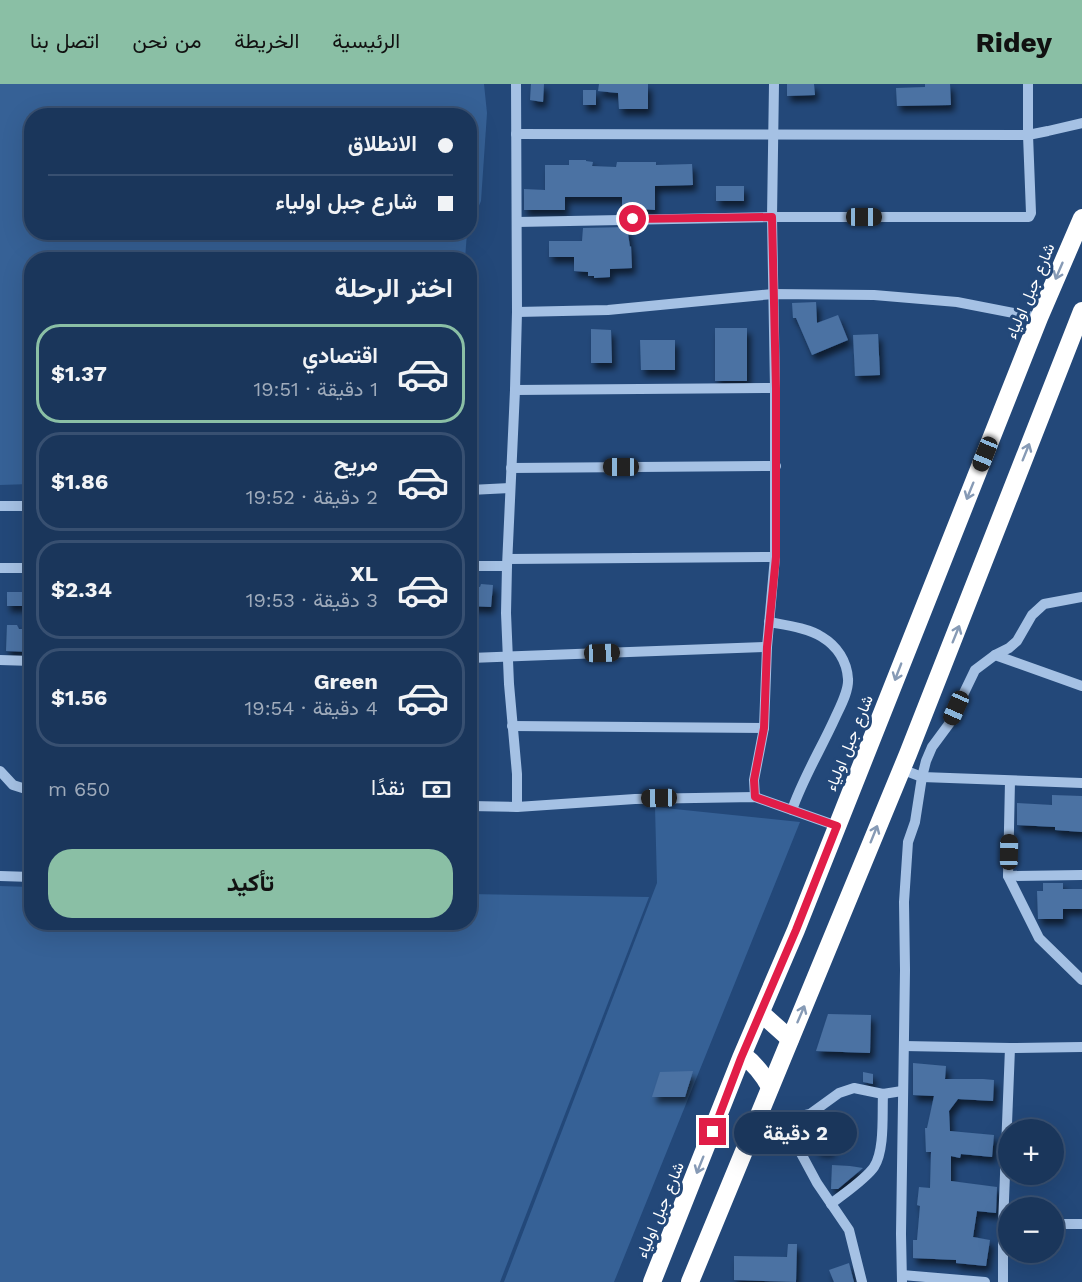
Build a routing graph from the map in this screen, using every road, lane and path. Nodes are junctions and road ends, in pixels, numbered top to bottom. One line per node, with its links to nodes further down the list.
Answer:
1 (516, 84): 5 (street)
2 (774, 84): 6 (street)
3 (1028, 84): 7 (street)
4 (1082, 123): 7 (street)
5 (516, 134): 6 (street); 10 (street)
6 (773, 135): 7 (street); 8 (street)
7 (1028, 135): 8 (street)
8 (772, 217): 10 (street); 11 (street)
9 (1082, 218): 14 (highway, شارع جبل اولياء, one-way to 14)
10 (517, 222): 13 (street)
11 (773, 294): 13 (street); 14 (street); 15 (street)
12 (1082, 311): 39 (highway, one-way to 12)
13 (517, 312): 16 (street)
14 (1039, 318): 49 (highway, شارع جبل اولياء, one-way to 49)
15 (776, 388): 16 (street); 17 (street)
16 (515, 390): 18 (street)
17 (776, 466): 18 (street); 23 (street)
18 (511, 468): 19 (street)
19 (510, 488): 20 (street); 24 (street)
20 (477, 490)
21 (0, 506): 22 (street)
22 (24, 506)
23 (776, 557): 24 (street); 29 (street)
24 (507, 563): 25 (street); 32 (street)
25 (477, 565)
26 (0, 568): 27 (street)
27 (24, 568)
28 (1082, 597): 31 (street)
29 (769, 622): 30 (street); 48 (street)
30 (767, 647): 32 (street); 38 (street)
31 (995, 655): 36 (street); 41 (street)
32 (507, 657): 33 (street); 37 (street)
33 (477, 658)
34 (0, 660): 35 (street)
35 (24, 661)
36 (1082, 686)
37 (512, 726): 38 (street); 47 (street)
38 (764, 728): 45 (street)
39 (901, 769): 41 (street); 56 (highway, one-way to 39)
40 (0, 771): 44 (street)
41 (921, 777): 42 (street); 57 (street)
42 (1010, 781): 43 (street); 52 (street)
43 (1082, 783)
44 (24, 788)
45 (755, 797): 47 (street); 48 (street)
46 (477, 806): 47 (street)
47 (516, 807)
48 (792, 810): 49 (street)
49 (837, 826): 55 (highway, شارع جبل اولياء)
50 (1082, 875): 52 (street)
51 (0, 876): 53 (street)
52 (1008, 876): 54 (street)
53 (24, 877)
54 (1082, 980)
55 (762, 1014): 56 (highway); 60 (highway, شارع جبل اولياء)
56 (790, 1039): 61 (highway)
57 (904, 1046): 59 (street); 62 (street)
58 (1082, 1047): 59 (street)
59 (1010, 1048): 66 (street)
60 (743, 1055): 61 (highway); 72 (highway, شارع جبل اولياء, one-way to 72)
61 (770, 1088): 64 (highway)
62 (902, 1090): 63 (street); 71 (street)
63 (883, 1094): 65 (street); 67 (street)
64 (757, 1117): 65 (street); 73 (highway)
65 (783, 1120): 67 (street)
66 (1007, 1197)
67 (831, 1204): 74 (street)
68 (1064, 1224): 69 (street)
69 (1082, 1224)
70 (1004, 1263): 76 (street)
71 (902, 1279): 75 (street)
72 (652, 1282)
73 (690, 1282)
74 (862, 1282)
75 (985, 1282)
76 (1003, 1282)

